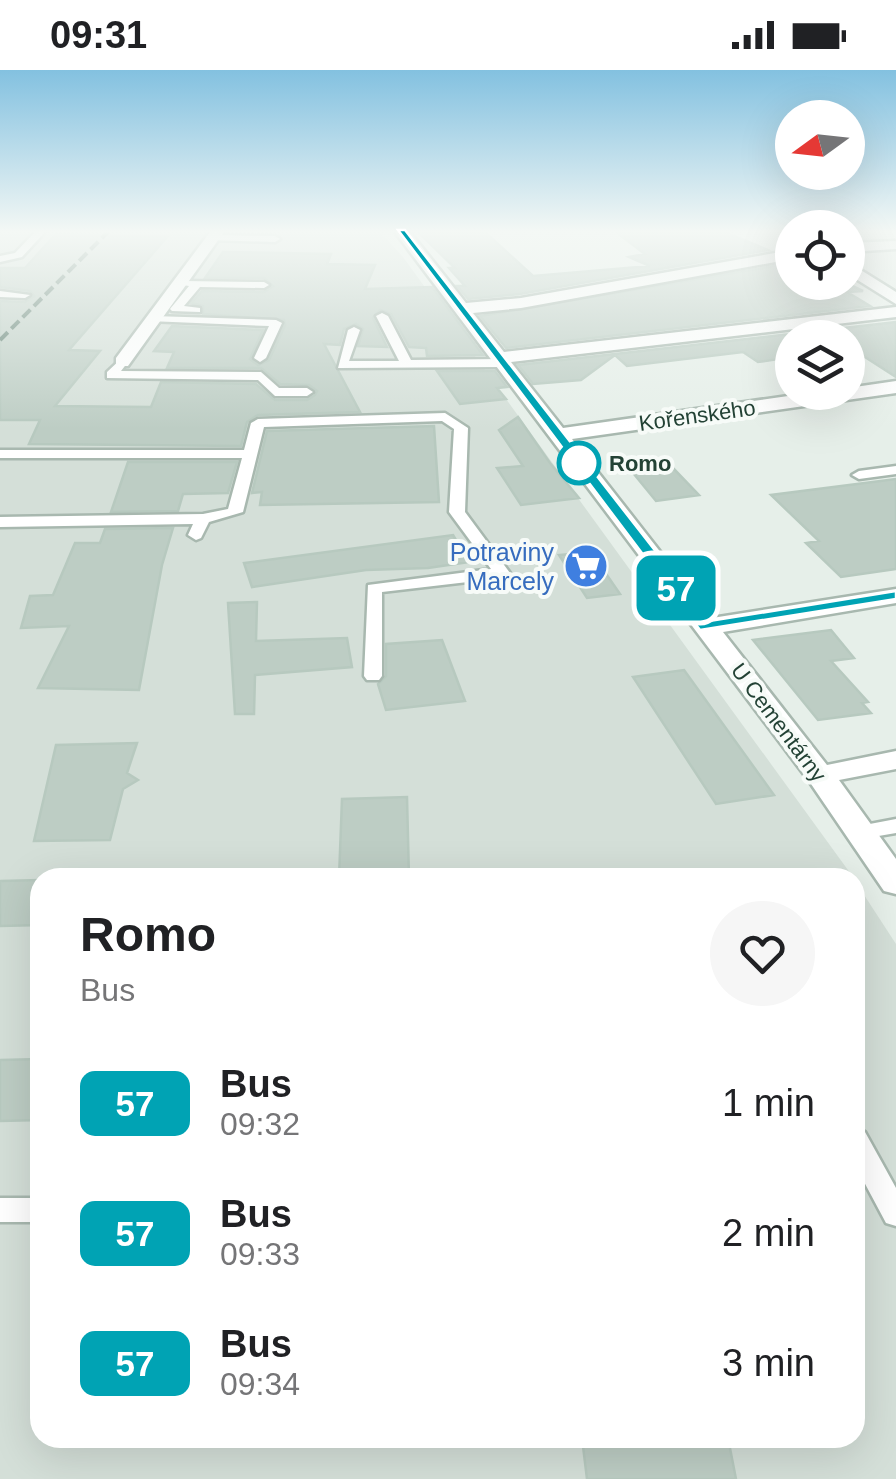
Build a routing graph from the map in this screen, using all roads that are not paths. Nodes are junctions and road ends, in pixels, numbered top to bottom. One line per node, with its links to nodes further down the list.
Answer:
1 (174, 298): 9 (street)
2 (181, 298): 6 (lane)
3 (452, 298): 5 (street, U Cementárny)
4 (555, 298): 5 (street)
5 (460, 309): 12 (street, U Cementárny)
6 (228, 311)
7 (896, 312): 12 (street)
8 (382, 316): 14 (lane)
9 (153, 320): 11 (lane); 13 (street)
10 (354, 330): 14 (lane)
11 (260, 358)
12 (500, 360): 14 (lane); 17 (street, U Cementárny)
13 (122, 362): 16 (lane)
14 (408, 366)
15 (896, 387): 17 (street, Kořenského)
16 (308, 392)
17 (557, 435): 26 (street, U Cementárny)
18 (0, 454): 19 (lane)
19 (250, 454): 22 (lane); 27 (lane)
20 (896, 470): 21 (lane)
21 (859, 475)
22 (203, 519): 23 (lane); 24 (lane)
23 (0, 522)
24 (196, 536)
25 (896, 596): 26 (street)
26 (706, 627): 29 (street, U Cementárny)
27 (372, 676)
28 (896, 760): 29 (street)
29 (820, 775): 31 (street, U Cementárny)
30 (896, 826): 31 (lane)
31 (861, 832): 32 (street, U Cementárny)
32 (896, 883)
33 (865, 1158): 36 (lane)
34 (0, 1210): 35 (lane)
35 (30, 1210)
36 (896, 1214)

